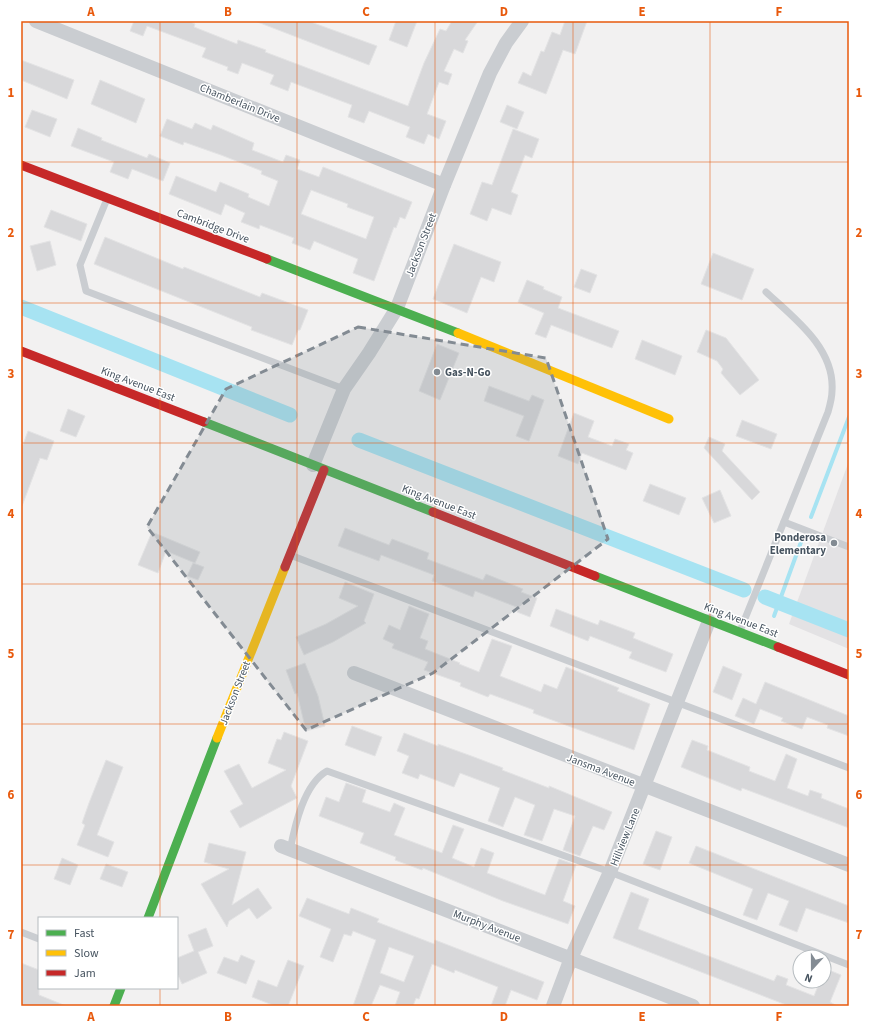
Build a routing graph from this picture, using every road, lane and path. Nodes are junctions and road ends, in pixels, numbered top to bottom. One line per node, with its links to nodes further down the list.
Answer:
1 (36, 21): 4 (street, Chamberlain Drive)
2 (522, 21): 4 (street, Jackson Street)
3 (21, 165): 5 (street, Cambridge Drive)
4 (444, 185): 7 (street, Jackson Street)
5 (107, 198): 7 (street, Cambridge Drive); 9 (lane)
6 (766, 292): 12 (lane)
7 (397, 308): 9 (street, Jackson Street); 10 (street, Cambridge Drive)
8 (21, 351): 11 (street, King Avenue East)
9 (344, 389): 11 (street, Jackson Street)
10 (669, 419)
11 (319, 467): 14 (street, Jackson Street); 15 (street, King Avenue East)
12 (784, 522): 13 (lane); 16 (lane)
13 (849, 547)
14 (290, 555): 19 (lane); 25 (street, Jackson Street)
15 (709, 621): 16 (street, King Avenue East); 19 (street, Hillview Lane)
16 (739, 633): 18 (street, King Avenue East)
17 (354, 673): 21 (street, Jansma Avenue)
18 (849, 675)
19 (678, 703): 20 (lane); 21 (street, Hillview Lane)
20 (849, 768)
21 (645, 787): 23 (street, Jansma Avenue); 24 (street, Hillview Lane)
22 (285, 848): 24 (lane); 28 (street, Murphy Avenue)
23 (849, 865)
24 (610, 872): 28 (street, Hillview Lane); 29 (lane)
25 (148, 917)
26 (21, 932): 27 (lane)
27 (38, 939)
28 (571, 958): 32 (street, Hillview Lane); 33 (street, Murphy Avenue)
29 (849, 965)
30 (121, 989): 31 (street)
31 (114, 1006)
32 (553, 1006)
33 (693, 1006)

